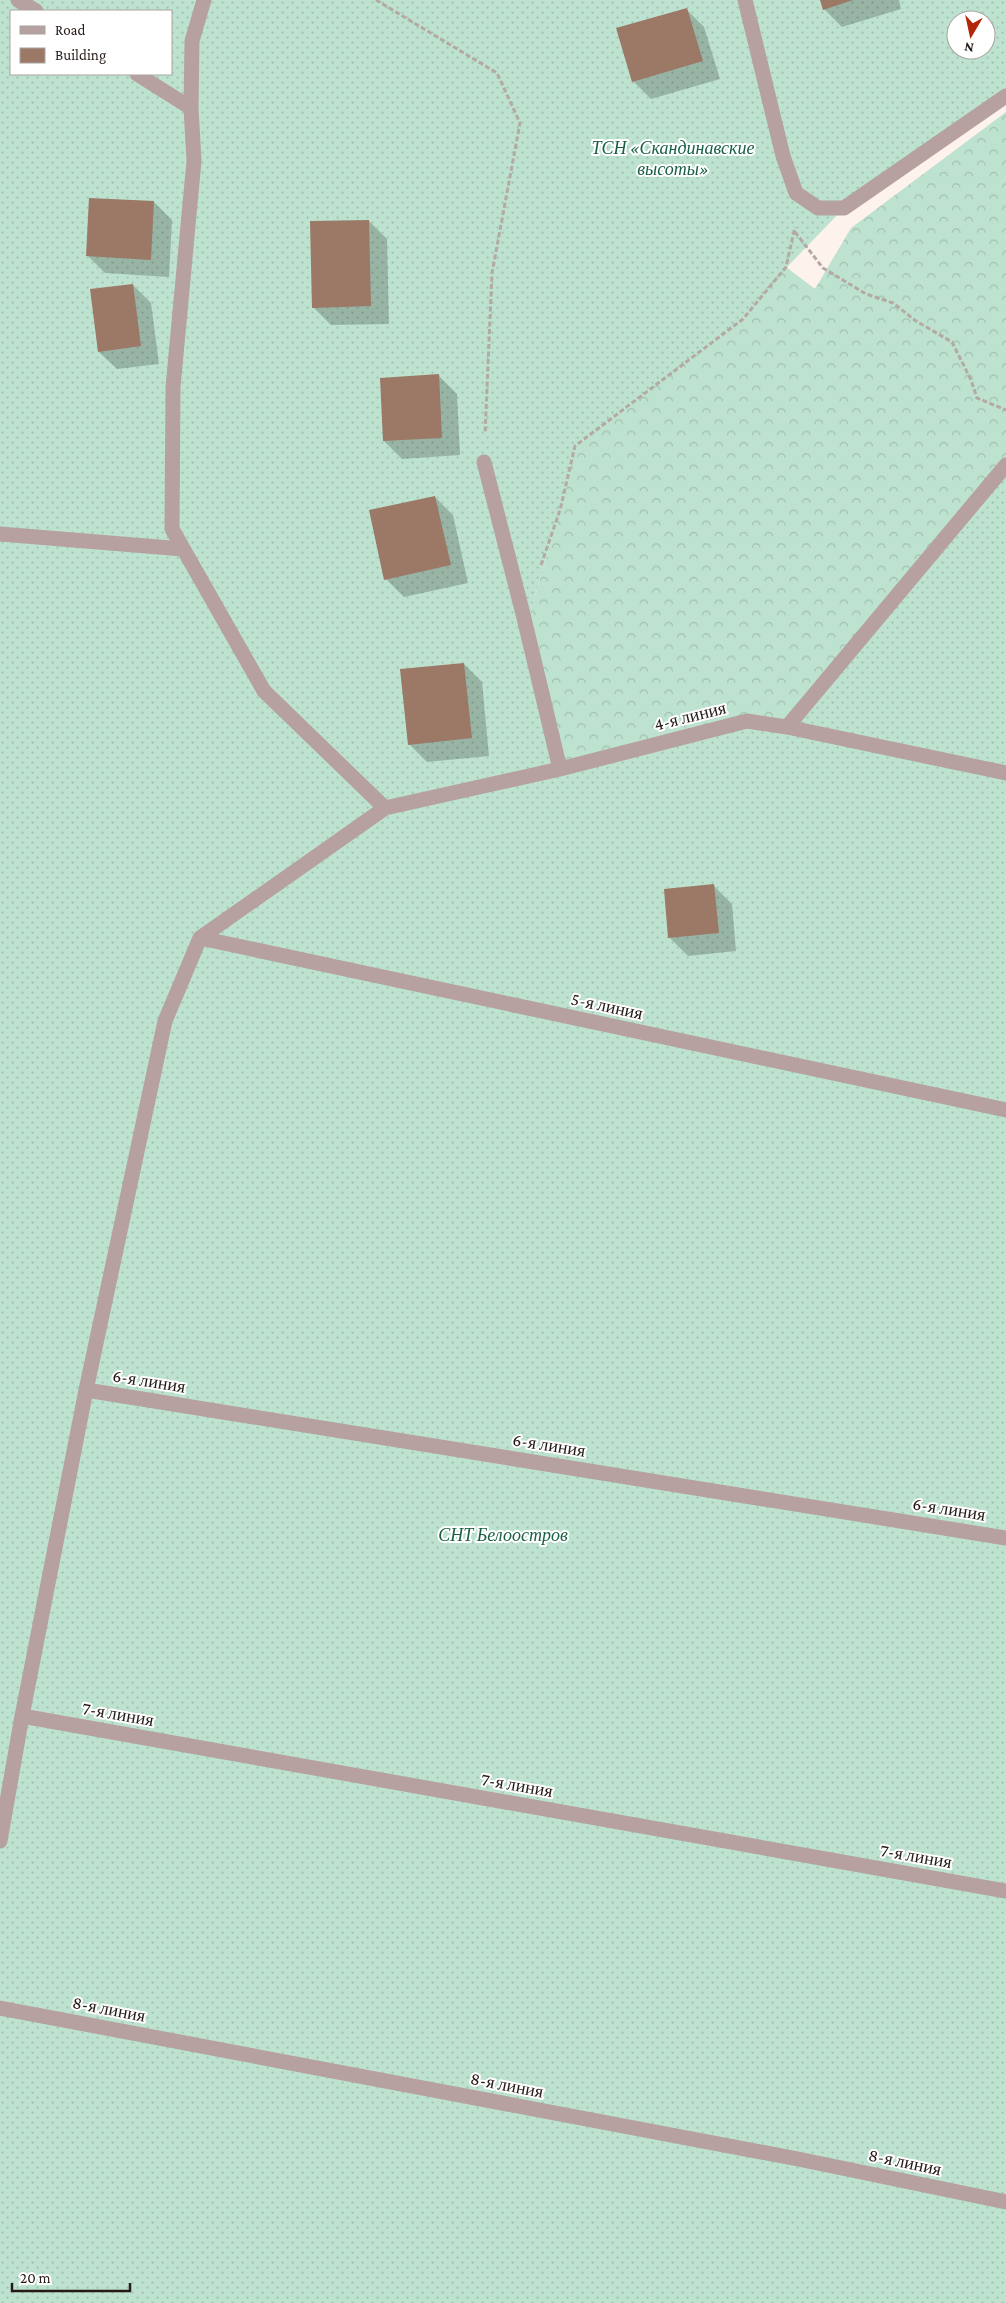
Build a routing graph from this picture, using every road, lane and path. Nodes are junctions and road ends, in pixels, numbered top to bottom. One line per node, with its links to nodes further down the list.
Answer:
1 (18, 0): 5 (street)
2 (204, 0): 8 (street)
3 (376, 0): 12 (path)
4 (745, 0): 9 (street)
5 (34, 10)
6 (138, 75): 8 (street)
7 (1006, 96): 9 (street)
8 (191, 108): 15 (street)
9 (802, 197): 10 (path)
10 (794, 231): 11 (path); 16 (path)
11 (1006, 410)
12 (484, 462): 18 (street)
13 (1006, 465): 17 (street)
14 (0, 534): 15 (street)
15 (183, 549): 20 (street)
16 (540, 567)
17 (787, 727): 18 (street, 4-я линия); 19 (street, 4-я линия)
18 (560, 769): 20 (street, 4-я линия)
19 (1006, 773)
20 (385, 808): 21 (street)
21 (200, 938): 22 (street, 5-я линия); 23 (street)
22 (1006, 1110)
23 (86, 1390): 24 (street, 6-я линия); 25 (street)
24 (1006, 1538)
25 (22, 1716): 26 (street); 27 (street, 7-я линия)
26 (0, 1841)
27 (1006, 1891)
28 (0, 2008): 29 (street, 8-я линия)
29 (1006, 2202)

